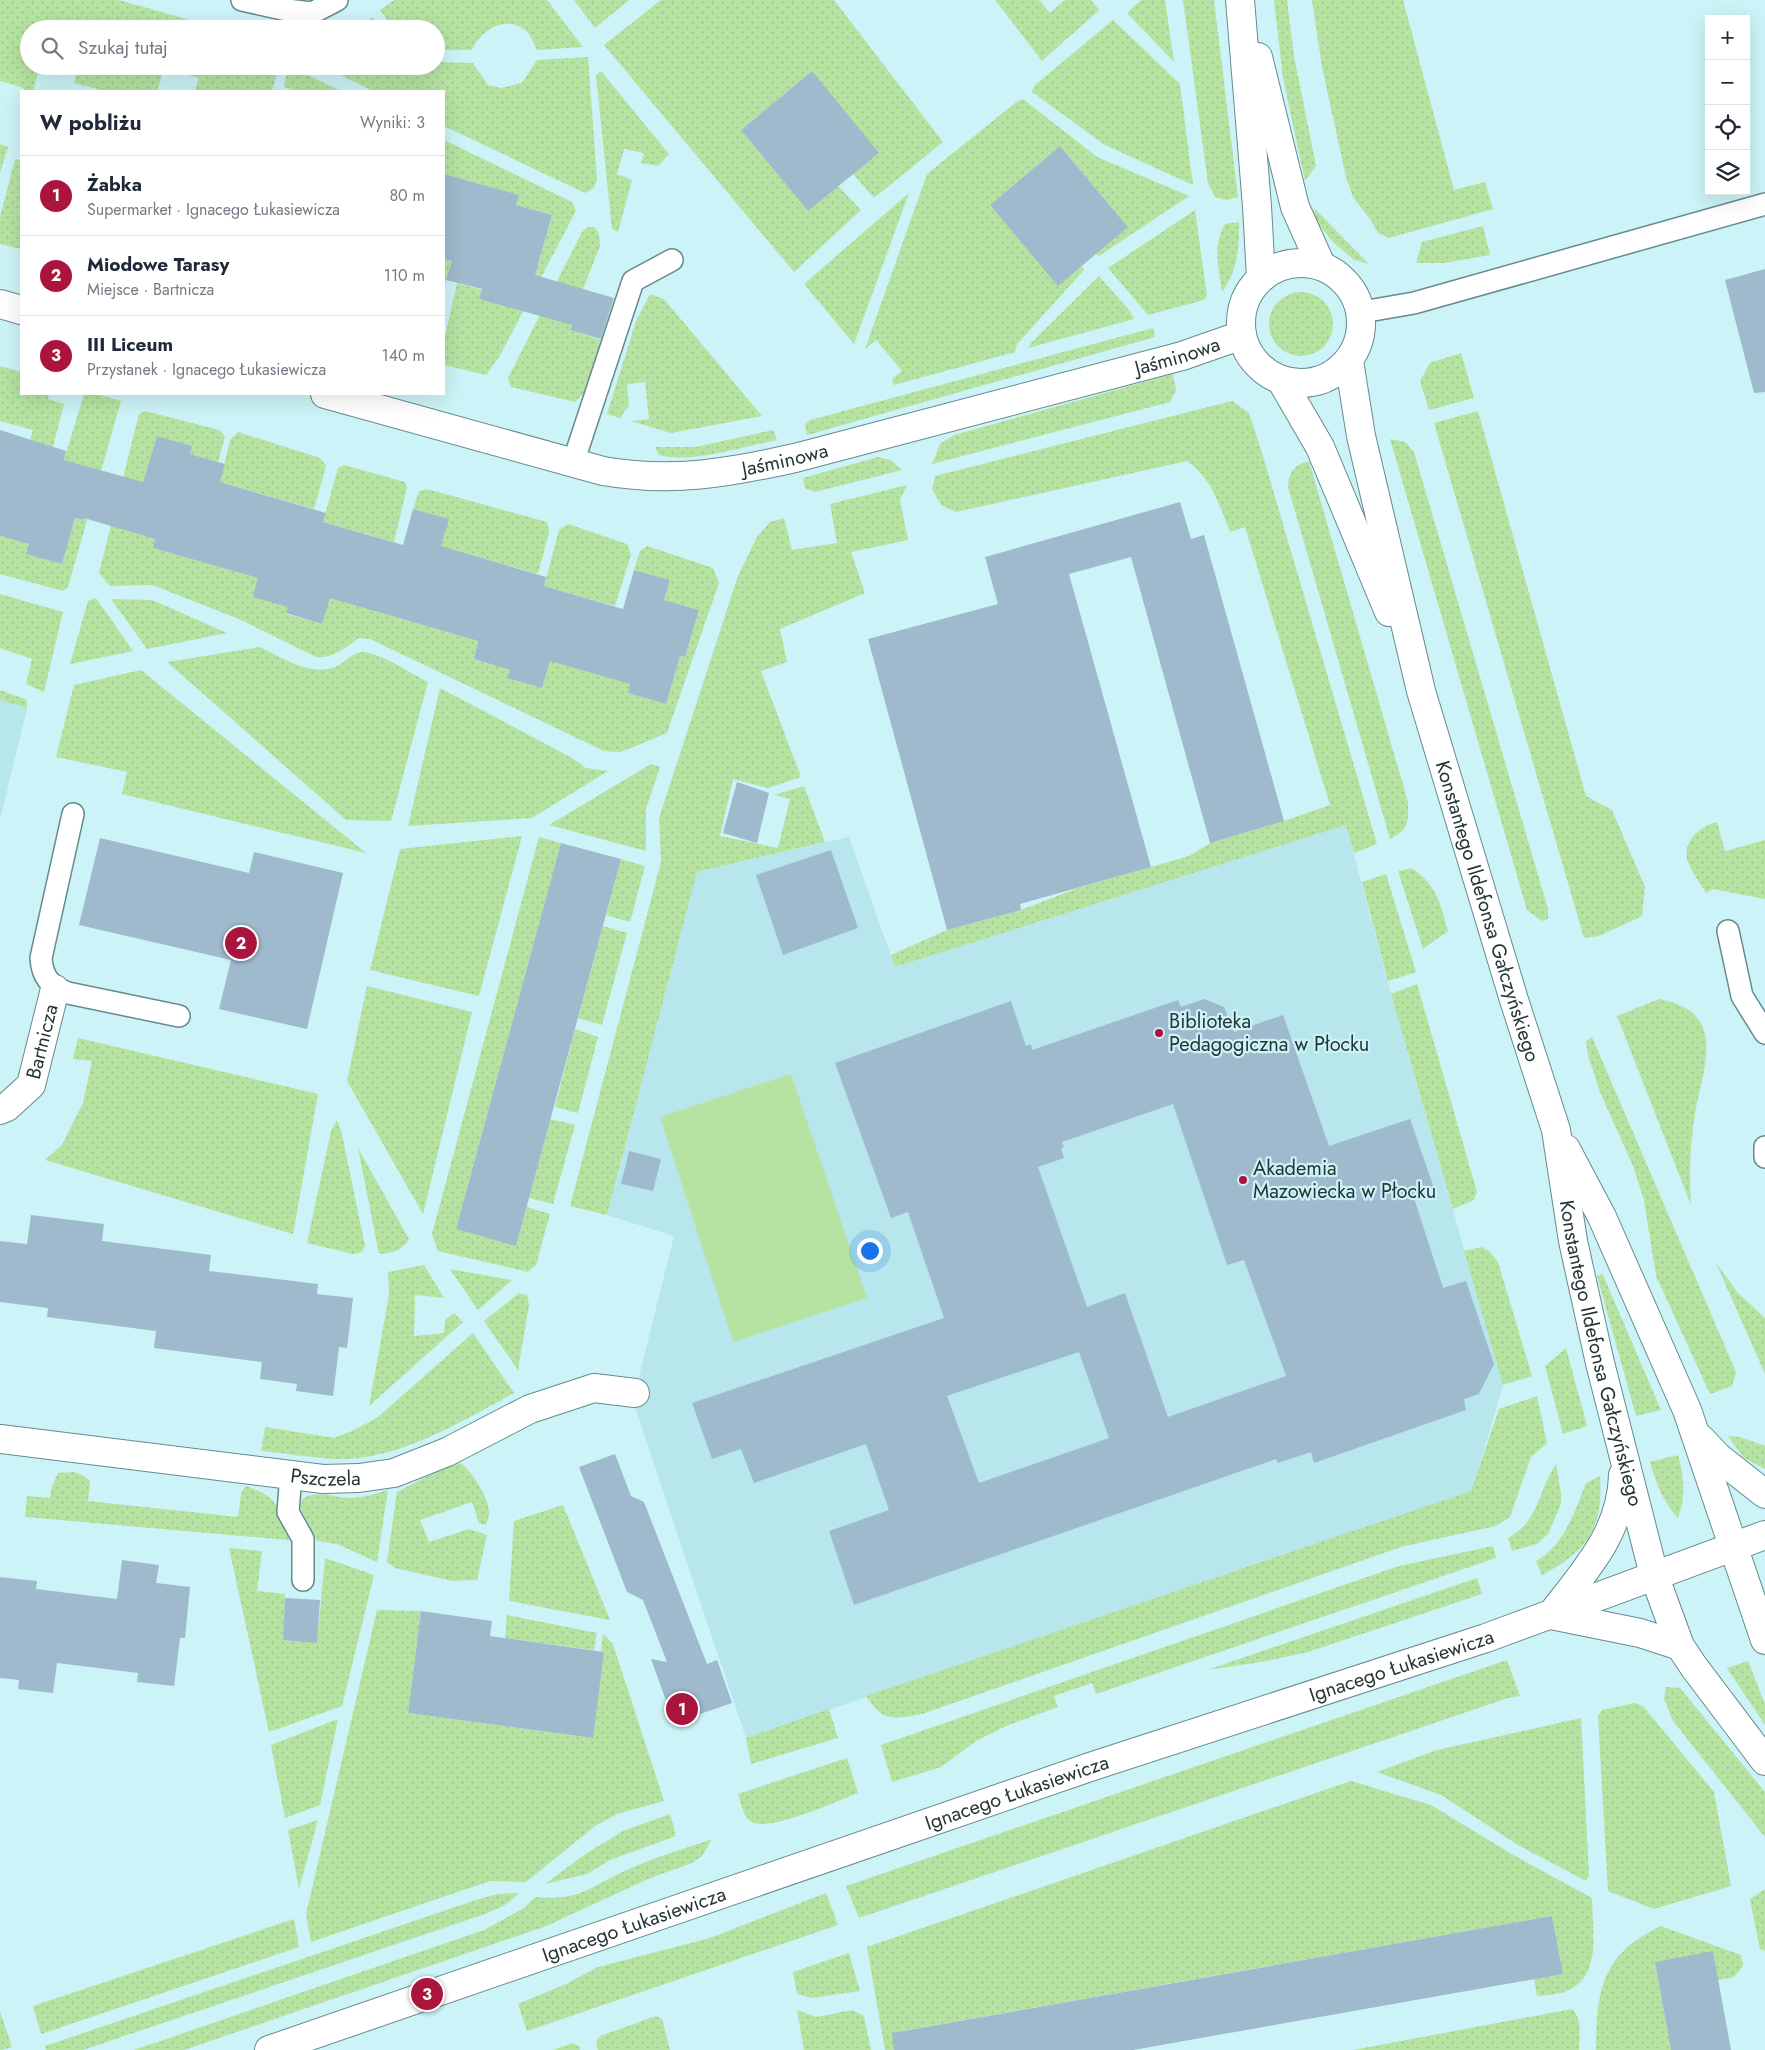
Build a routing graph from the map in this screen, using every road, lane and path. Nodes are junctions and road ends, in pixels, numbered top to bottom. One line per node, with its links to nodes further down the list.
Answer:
1 (242, 0): 2 (lane)
2 (337, 0)
3 (1240, 0): 8 (street)
4 (1245, 0): 7 (street)
5 (1765, 204): 11 (lane)
6 (672, 260): 16 (lane)
7 (1321, 266): 8 (street); 11 (street)
8 (1261, 278): 12 (street)
9 (0, 304): 10 (street)
10 (20, 310)
11 (1362, 312): 13 (street)
12 (1242, 335): 14 (street); 16 (street, Jaśminowa)
13 (1349, 361): 14 (street); 17 (street, Konstantego Ildefonsa Gałczyńskiego)
14 (1281, 380): 17 (street, Konstantego Ildefonsa Gałczyńskiego)
15 (329, 395): 16 (street, Jaśminowa)
16 (573, 463)
17 (1421, 691): 24 (street, Konstantego Ildefonsa Gałczyńskiego)
18 (74, 814): 20 (lane)
19 (1728, 931): 22 (lane)
20 (55, 989): 21 (lane); 23 (street, Bartnicza)
21 (179, 1016)
22 (1765, 1033)
23 (0, 1110)
24 (1556, 1130): 28 (street, Konstantego Ildefonsa Gałczyńskiego); 30 (street, Konstantego Ildefonsa Gałczyńskiego)
25 (1765, 1147): 26 (lane)
26 (1765, 1157)
27 (635, 1393): 31 (street, Pszczela)
28 (1696, 1433): 32 (street); 34 (street, Konstantego Ildefonsa Gałczyńskiego)
29 (0, 1439): 31 (street, Pszczela)
30 (1623, 1452): 35 (street, Konstantego Ildefonsa Gałczyńskiego); 37 (street)
31 (291, 1474): 36 (lane)
32 (1765, 1494)
33 (1765, 1535): 34 (street, Ignacego Łukasiewicza)
34 (1732, 1547): 35 (street, Ignacego Łukasiewicza); 38 (street, Konstantego Ildefonsa Gałczyńskiego)
35 (1654, 1576): 37 (street, Ignacego Łukasiewicza); 39 (street, Konstantego Ildefonsa Gałczyńskiego)
36 (303, 1580)
37 (1551, 1615): 39 (street); 41 (street, Ignacego Łukasiewicza)
38 (1762, 1622)
39 (1680, 1646): 40 (street, Konstantego Ildefonsa Gałczyńskiego)
40 (1765, 1761)
41 (269, 2050)

